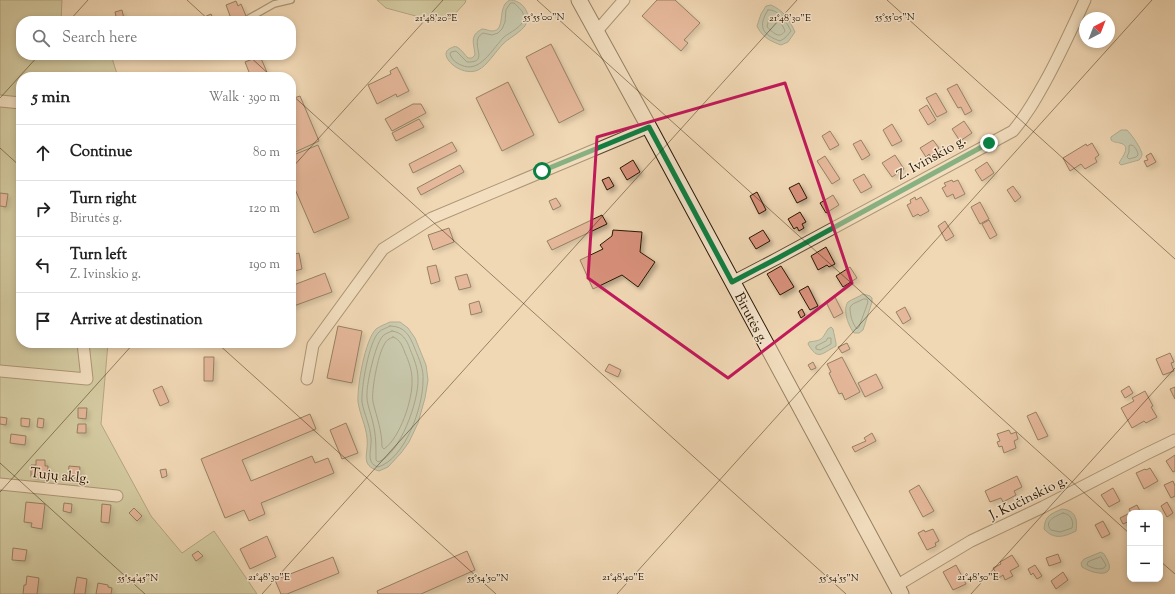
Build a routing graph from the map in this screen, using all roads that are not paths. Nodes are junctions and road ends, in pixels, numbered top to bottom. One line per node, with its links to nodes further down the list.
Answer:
1 (290, 0): 5 (lane)
2 (579, 0): 6 (main road, Birutės g.)
3 (624, 0): 6 (street)
4 (1085, 0): 10 (street, Z. Ivinskio g.)
5 (253, 16)
6 (596, 32): 9 (main road, Birutės g.)
7 (0, 101): 8 (street)
8 (16, 103)
9 (649, 127): 10 (main road, Birutės g.); 13 (street)
10 (732, 282): 17 (main road, Birutės g.)
11 (84, 348): 12 (street)
12 (0, 371)
13 (307, 379)
14 (1175, 440): 17 (street, J. Kučinskio g.)
15 (0, 484): 16 (street, Tujų aklg.)
16 (117, 496)
17 (898, 590)

